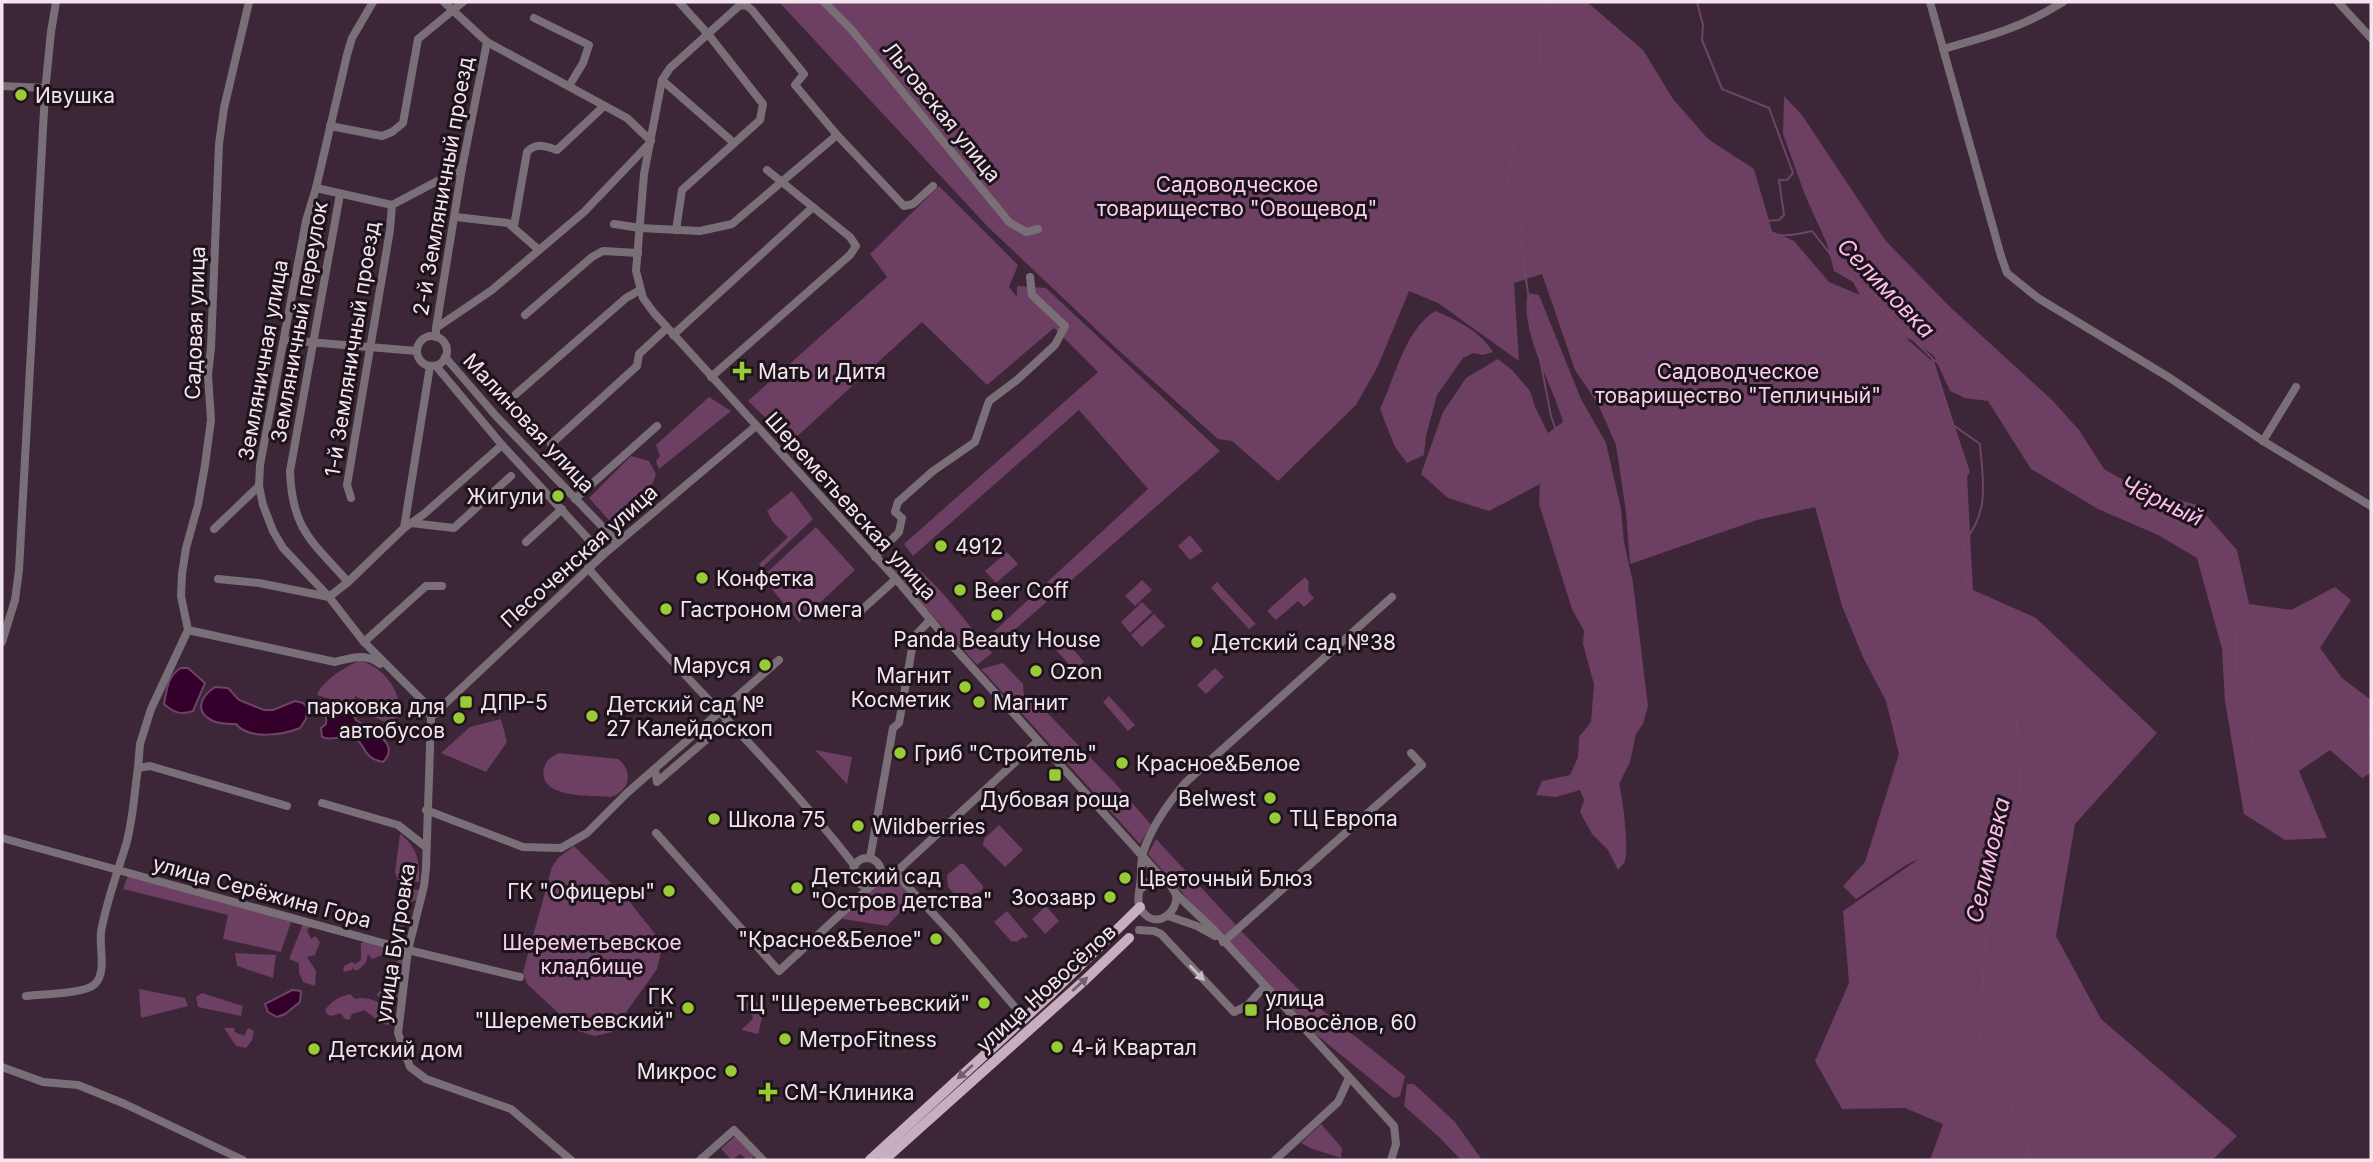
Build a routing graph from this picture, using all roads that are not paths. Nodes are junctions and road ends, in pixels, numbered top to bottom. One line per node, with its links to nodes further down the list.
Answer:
1 (56, 2): 20 (street)
2 (249, 2): 82 (street, Садовая улица)
3 (373, 2): 22 (street, Земляничная улица)
4 (444, 2): 11 (street)
5 (463, 2): 11 (street)
6 (679, 2): 13 (street)
7 (824, 2): 38 (street, Льговская улица)
8 (1930, 2): 16 (street)
9 (2063, 2): 16 (street)
10 (2338, 2): 14 (street)
11 (453, 12): 15 (street); 22 (street)
12 (534, 18): 19 (street)
13 (708, 34): 17 (street); 23 (street); 25 (street)
14 (2371, 38)
15 (487, 42): 19 (street); 26 (street, 2-й Земляничный проезд)
16 (1943, 48): 58 (street)
17 (662, 80): 24 (street, Шереметьевская улица); 25 (street)
18 (2, 86): 20 (street)
19 (569, 86): 21 (street)
20 (46, 88): 83 (street)
21 (604, 106): 24 (street); 36 (street)
22 (330, 126): 30 (street, Земляничная улица)
23 (837, 135): 28 (street); 29 (street)
24 (651, 141): 37 (street, Шереметьевская улица); 40 (street)
25 (734, 143): 39 (street)
26 (462, 168): 32 (street); 34 (street, 2-й Земляничный проезд)
27 (767, 170): 28 (street)
28 (783, 183): 33 (street); 39 (street)
29 (933, 186)
30 (316, 188): 31 (street); 47 (street, Земляничная улица)
31 (340, 194): 32 (street); 48 (street, Земляничный переулок)
32 (392, 205): 49 (street, 1-й Земляничный проезд)
33 (813, 207): 46 (street); 53 (street)
34 (456, 217): 36 (street); 45 (street, 2-й Земляничный проезд)
35 (614, 224): 37 (street)
36 (514, 226): 40 (street)
37 (639, 228): 39 (street); 41 (street, Шереметьевская улица)
38 (1038, 229)
39 (676, 230)
40 (539, 250): 45 (street)
41 (638, 253): 43 (street, Шереметьевская улица); 44 (street)
42 (1030, 277): 72 (street)
43 (640, 290): 46 (street, Шереметьевская улица); 55 (street)
44 (525, 316)
45 (436, 332): 50 (street); 51 (street, Малиновая улица)
46 (670, 332): 53 (street, Шереметьевская улица); 59 (street)
47 (284, 340): 48 (street); 62 (street, Земляничная улица)
48 (314, 344): 49 (street); 76 (street, Земляничный переулок)
49 (370, 348): 50 (street); 63 (street, 1-й Земляничный проезд)
50 (417, 351): 52 (street, Малиновая улица)
51 (445, 357): 52 (street, Малиновая улица); 64 (street, Малиновая улица)
52 (433, 366): 60 (street, Малиновая улица); 67 (street)
53 (711, 377): 57 (street, Шереметьевская улица)
54 (2296, 387): 58 (street)
55 (516, 394)
56 (657, 426): 64 (street)
57 (756, 426): 70 (street, Песоченская улица); 72 (street, Шереметьевская улица)
58 (2263, 441): 65 (street)
59 (551, 444)
60 (502, 445): 66 (street, Малиновая улица); 67 (street)
61 (511, 476): 67 (street)
62 (259, 486): 68 (street); 78 (street, Земляничная улица)
63 (351, 498)
64 (575, 499): 70 (street, Малиновая улица)
65 (2371, 506)
66 (562, 509): 69 (street); 71 (street, Малиновая улица)
67 (407, 526): 76 (street)
68 (215, 529)
69 (526, 542)
70 (617, 542): 71 (street, Песоченская улица)
71 (603, 555): 73 (street, Песоченская улица)
72 (874, 557): 75 (street, Шереметьевская улица)
73 (588, 568): 87 (street); 88 (street, Песоченская улица)
74 (218, 579): 78 (street)
75 (896, 579): 80 (street); 81 (street, Шереметьевская улица)
76 (348, 582): 78 (street)
77 (442, 586): 84 (street)
78 (329, 597): 84 (street, Земляничная улица)
79 (1392, 597): 100 (street)
80 (856, 615)
81 (930, 620): 90 (street, Шереметьевская улица); 101 (street)
82 (188, 630): 86 (street); 92 (street)
83 (2, 642)
84 (364, 642): 86 (street, Земляничная улица)
85 (779, 660): 87 (street)
86 (389, 668): 88 (street, Земляничная улица)
87 (721, 713): 89 (street); 93 (street)
88 (431, 717): 96 (street, улица Бугровка)
89 (728, 721): 93 (street); 102 (street)
90 (1038, 741): 100 (street, Шереметьевская улица); 105 (street)
91 (1411, 753): 116 (street)
92 (138, 768): 95 (street); 103 (street)
93 (655, 769): 96 (street)
94 (322, 803): 99 (street)
95 (287, 806)
96 (426, 810): 99 (street, улица Бугровка)
97 (656, 833): 107 (street)
98 (2, 838): 103 (street, улица Серёжина Гора)
99 (426, 846): 117 (street, улица Бугровка)
100 (1142, 855): 106 (street, Шереметьевская улица); 108 (street)
101 (870, 858): 102 (street); 104 (street)
102 (854, 865): 107 (street)
103 (116, 870): 117 (street, улица Серёжина Гора); 120 (street)
104 (881, 873): 105 (street); 107 (street)
105 (895, 873): 121 (street)
106 (1164, 880): 108 (street); 109 (street)
107 (873, 884)
108 (1140, 890): 110 (street)
109 (1177, 894): 111 (street); 116 (street)
110 (1140, 907): 112 (street); 128 (main road, улица Новосёлов, one-way to 128)
111 (1168, 916): 112 (street); 116 (street)
112 (1155, 919): 113 (street); 114 (street)
113 (1139, 930): 114 (street, улица Новосёлов); 115 (street, улица Новосёлов)
114 (1161, 934): 119 (street, one-way to 119)
115 (1129, 938): 129 (main road, улица Новосёлов, one-way to 115)
116 (1223, 942): 119 (street)
117 (408, 950): 118 (street, улица Серёжина Гора); 125 (street, улица Бугровка)
118 (520, 977)
119 (1265, 987): 123 (street)
120 (26, 996)
121 (1014, 1006)
122 (2, 1068): 124 (street)
123 (1349, 1078): 130 (street); 131 (street)
124 (243, 1160)
125 (571, 1160)
126 (700, 1160): 127 (street)
127 (763, 1160)
128 (870, 1160)
129 (884, 1160)
130 (1275, 1160)
131 (1391, 1160)

